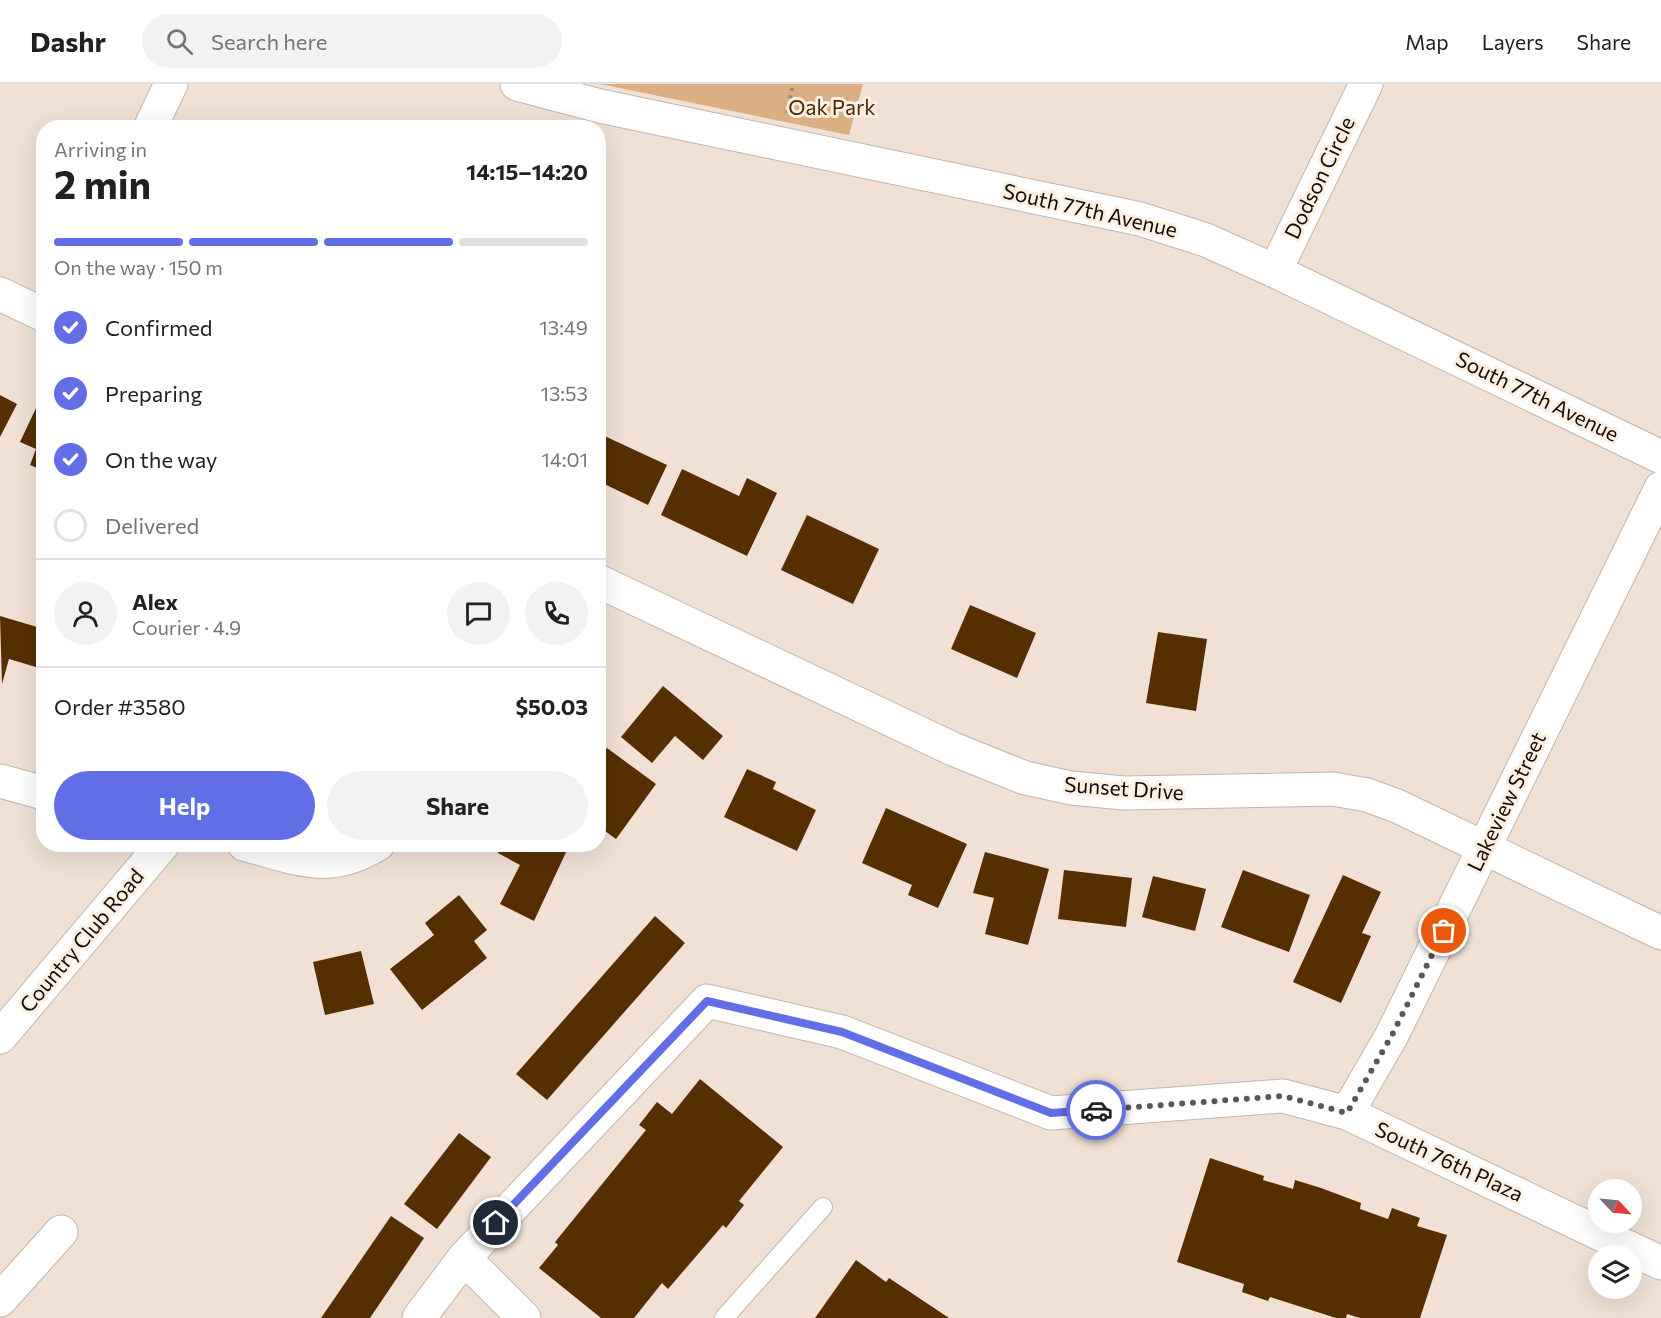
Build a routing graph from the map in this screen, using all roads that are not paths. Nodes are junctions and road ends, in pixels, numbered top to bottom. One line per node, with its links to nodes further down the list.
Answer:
1 (171, 84): 4 (street)
2 (517, 84): 5 (street, South 77th Avenue)
3 (1366, 84): 5 (street, Dodson Circle)
4 (154, 120)
5 (1275, 271): 8 (street, South 77th Avenue)
6 (0, 294): 7 (street)
7 (36, 311)
8 (1661, 457)
9 (1661, 488): 13 (street, Lakeview Street)
10 (606, 590): 13 (street, Sunset Drive)
11 (0, 781): 12 (street)
12 (36, 790)
13 (1485, 847): 17 (street, Sunset Drive); 19 (street, Lakeview Street)
14 (156, 852): 18 (street, Country Club Road)
15 (276, 852): 16 (street)
16 (365, 852)
17 (1661, 933)
18 (0, 1037)
19 (1347, 1113): 22 (street, South 76th Plaza); 23 (street, South 76th Plaza)
20 (823, 1207): 27 (lane)
21 (62, 1232): 24 (street)
22 (464, 1257): 25 (street); 26 (street)
23 (1661, 1263)
24 (0, 1300)
25 (418, 1318)
26 (524, 1318)
27 (724, 1318)

